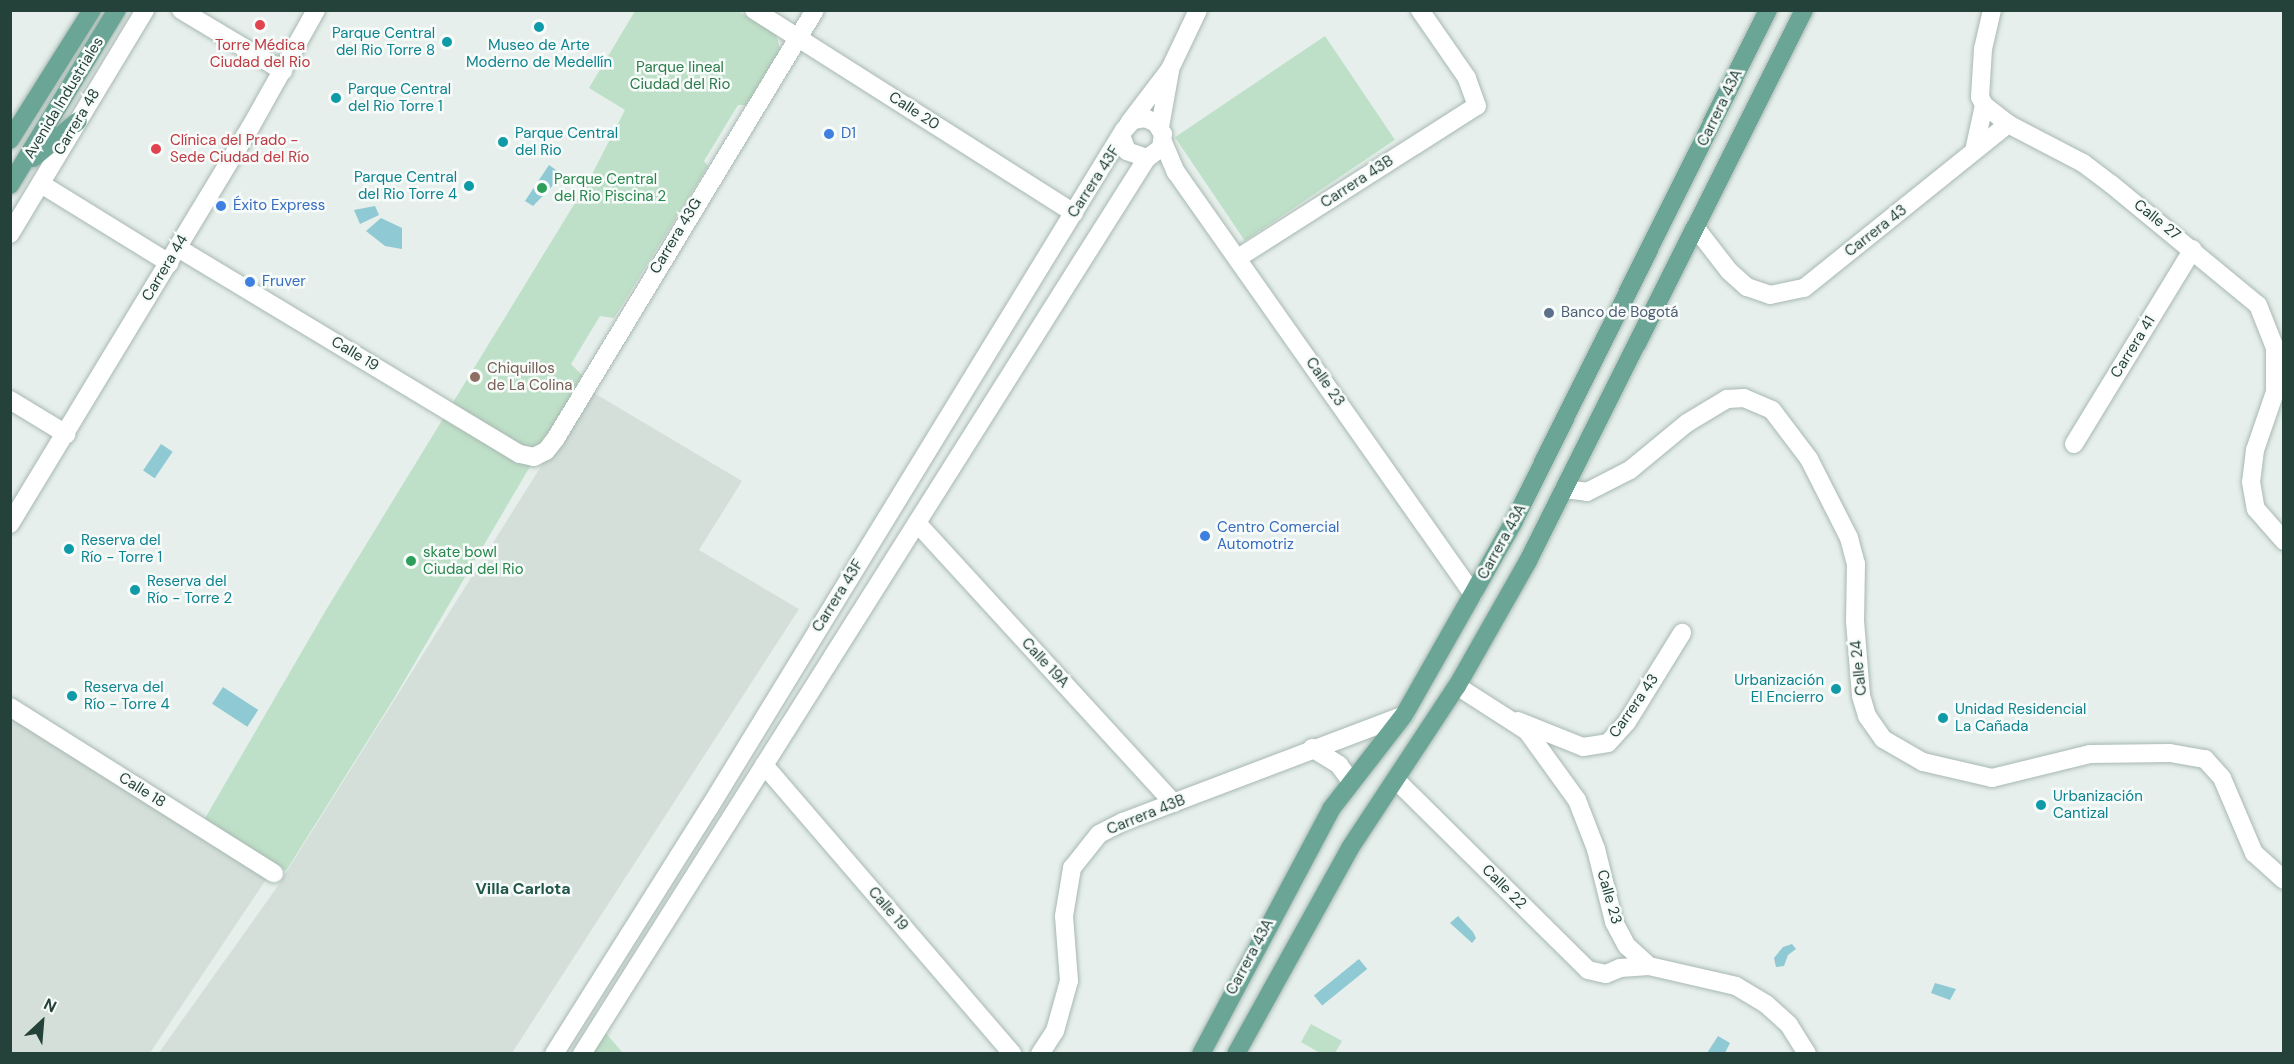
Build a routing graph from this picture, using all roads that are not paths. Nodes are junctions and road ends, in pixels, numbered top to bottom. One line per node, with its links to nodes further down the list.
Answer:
1 (92, 10): 20 (main road, Avenida Industriales)
2 (117, 10): 23 (main road, Avenida Industriales)
3 (145, 10): 17 (street, Carrera 48)
4 (181, 10): 15 (street)
5 (316, 10): 15 (street, Carrera 44)
6 (754, 10): 13 (street, Calle 20)
7 (815, 10): 13 (street, Carrera 43G)
8 (1198, 10): 14 (street, Carrera 43F)
9 (1420, 10): 31 (street, Carrera 43B)
10 (1768, 10): 40 (main road, Carrera 43A)
11 (1804, 10): 27 (main road, Carrera 43A)
12 (1992, 10): 16 (street)
13 (798, 39): 26 (street, Calle 20); 35 (street, Carrera 43G)
14 (1170, 69): 19 (street, Carrera 43F); 21 (street, Carrera 43F)
15 (283, 71): 30 (street, Carrera 44)
16 (1984, 105): 18 (street); 22 (street)
17 (78, 121): 23 (main road); 28 (street, Carrera 48)
18 (2008, 124): 22 (street, Carrera 43); 29 (street, Calle 27)
19 (1125, 131): 21 (street, Calle 23); 21 (street); 26 (street, Carrera 43F)
20 (10, 140)
21 (1156, 146): 31 (street, Calle 23); 37 (street, Carrera 43F)
22 (1974, 151): 27 (street, Carrera 43)
23 (21, 169): 24 (main road, Avenida Industriales)
24 (10, 185)
25 (46, 187): 30 (street, Calle 19)
26 (1074, 213): 58 (street, Carrera 43F)
27 (1695, 227): 36 (main road, Carrera 43A)
28 (10, 234)
29 (2193, 249): 34 (street, Carrera 41); 39 (street, Calle 27)
30 (173, 255): 33 (street, Carrera 44); 35 (street, Calle 19)
31 (1238, 258): 40 (street, Calle 23)
32 (10, 400): 33 (street)
33 (66, 434): 38 (street, Carrera 44)
34 (2074, 444)
35 (534, 457)
36 (1564, 489): 42 (main road, Carrera 43A); 54 (street, Calle 24)
37 (917, 523): 49 (street, Carrera 43F); 52 (street, Calle 19A)
38 (10, 524)
39 (2283, 541)
40 (1473, 594): 44 (main road, Carrera 43A)
41 (1682, 633): 46 (street, Carrera 43)
42 (1457, 686): 45 (street, Calle 23); 51 (main road, Carrera 43A)
43 (10, 707): 53 (street, Calle 18)
44 (1404, 715): 47 (street, Carrera 43B); 50 (main road, Carrera 43A)
45 (1515, 720): 46 (street, Carrera 43); 48 (street, Calle 23)
46 (1568, 741): 48 (street)
47 (1312, 748): 50 (street); 52 (street, Carrera 43B)
48 (1545, 752): 55 (street, Calle 23)
49 (764, 765): 59 (street, Carrera 43F); 60 (street, Calle 19)
50 (1350, 780): 62 (main road, Carrera 43A)
51 (1396, 780): 57 (street, Calle 22); 63 (main road, Carrera 43A)
52 (1174, 803): 61 (street, Carrera 43B)
53 (274, 873)
54 (2283, 880)
55 (1627, 946): 56 (street, Calle 23); 57 (street)
56 (1649, 966): 57 (street, Calle 22); 64 (street, Calle 23)
57 (1620, 968)
58 (554, 1053)
59 (582, 1053)
60 (1013, 1053)
61 (1040, 1053)
62 (1201, 1053)
63 (1236, 1053)
64 (1806, 1053)

